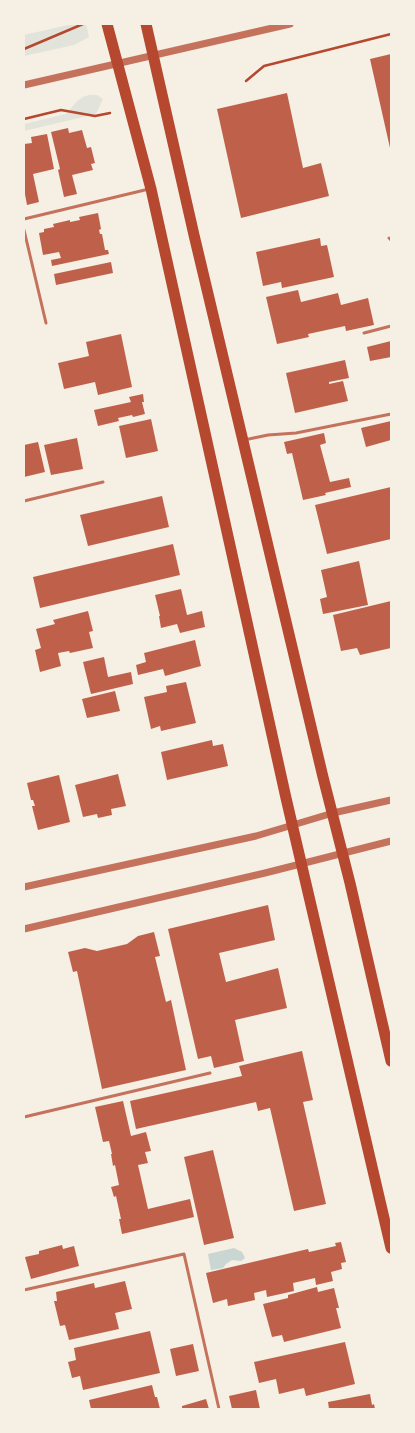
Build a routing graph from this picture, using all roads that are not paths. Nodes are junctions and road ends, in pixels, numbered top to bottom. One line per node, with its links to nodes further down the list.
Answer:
1 (107, 24): 5 (highway)
2 (146, 24): 4 (highway)
3 (290, 24): 4 (street)
4 (154, 56): 5 (street); 14 (highway)
5 (118, 64): 6 (street); 7 (highway)
6 (24, 85)
7 (151, 189): 8 (lane); 19 (highway)
8 (24, 219)
9 (24, 230): 10 (lane)
10 (46, 322)
11 (391, 326): 12 (lane)
12 (364, 333)
13 (391, 414): 14 (lane)
14 (243, 440): 18 (highway)
15 (103, 482): 16 (lane)
16 (24, 501)
17 (391, 800): 18 (street)
18 (332, 813): 19 (street); 21 (highway)
19 (293, 825): 22 (highway); 23 (street)
20 (391, 840): 21 (street)
21 (343, 852): 22 (street); 25 (highway)
22 (302, 863): 24 (street); 29 (highway)
23 (24, 887)
24 (24, 929)
25 (389, 1040): 26 (highway)
26 (391, 1061)
27 (210, 1073): 28 (lane)
28 (24, 1117)
29 (391, 1248)
30 (24, 1290): 31 (lane)
31 (219, 1409)

